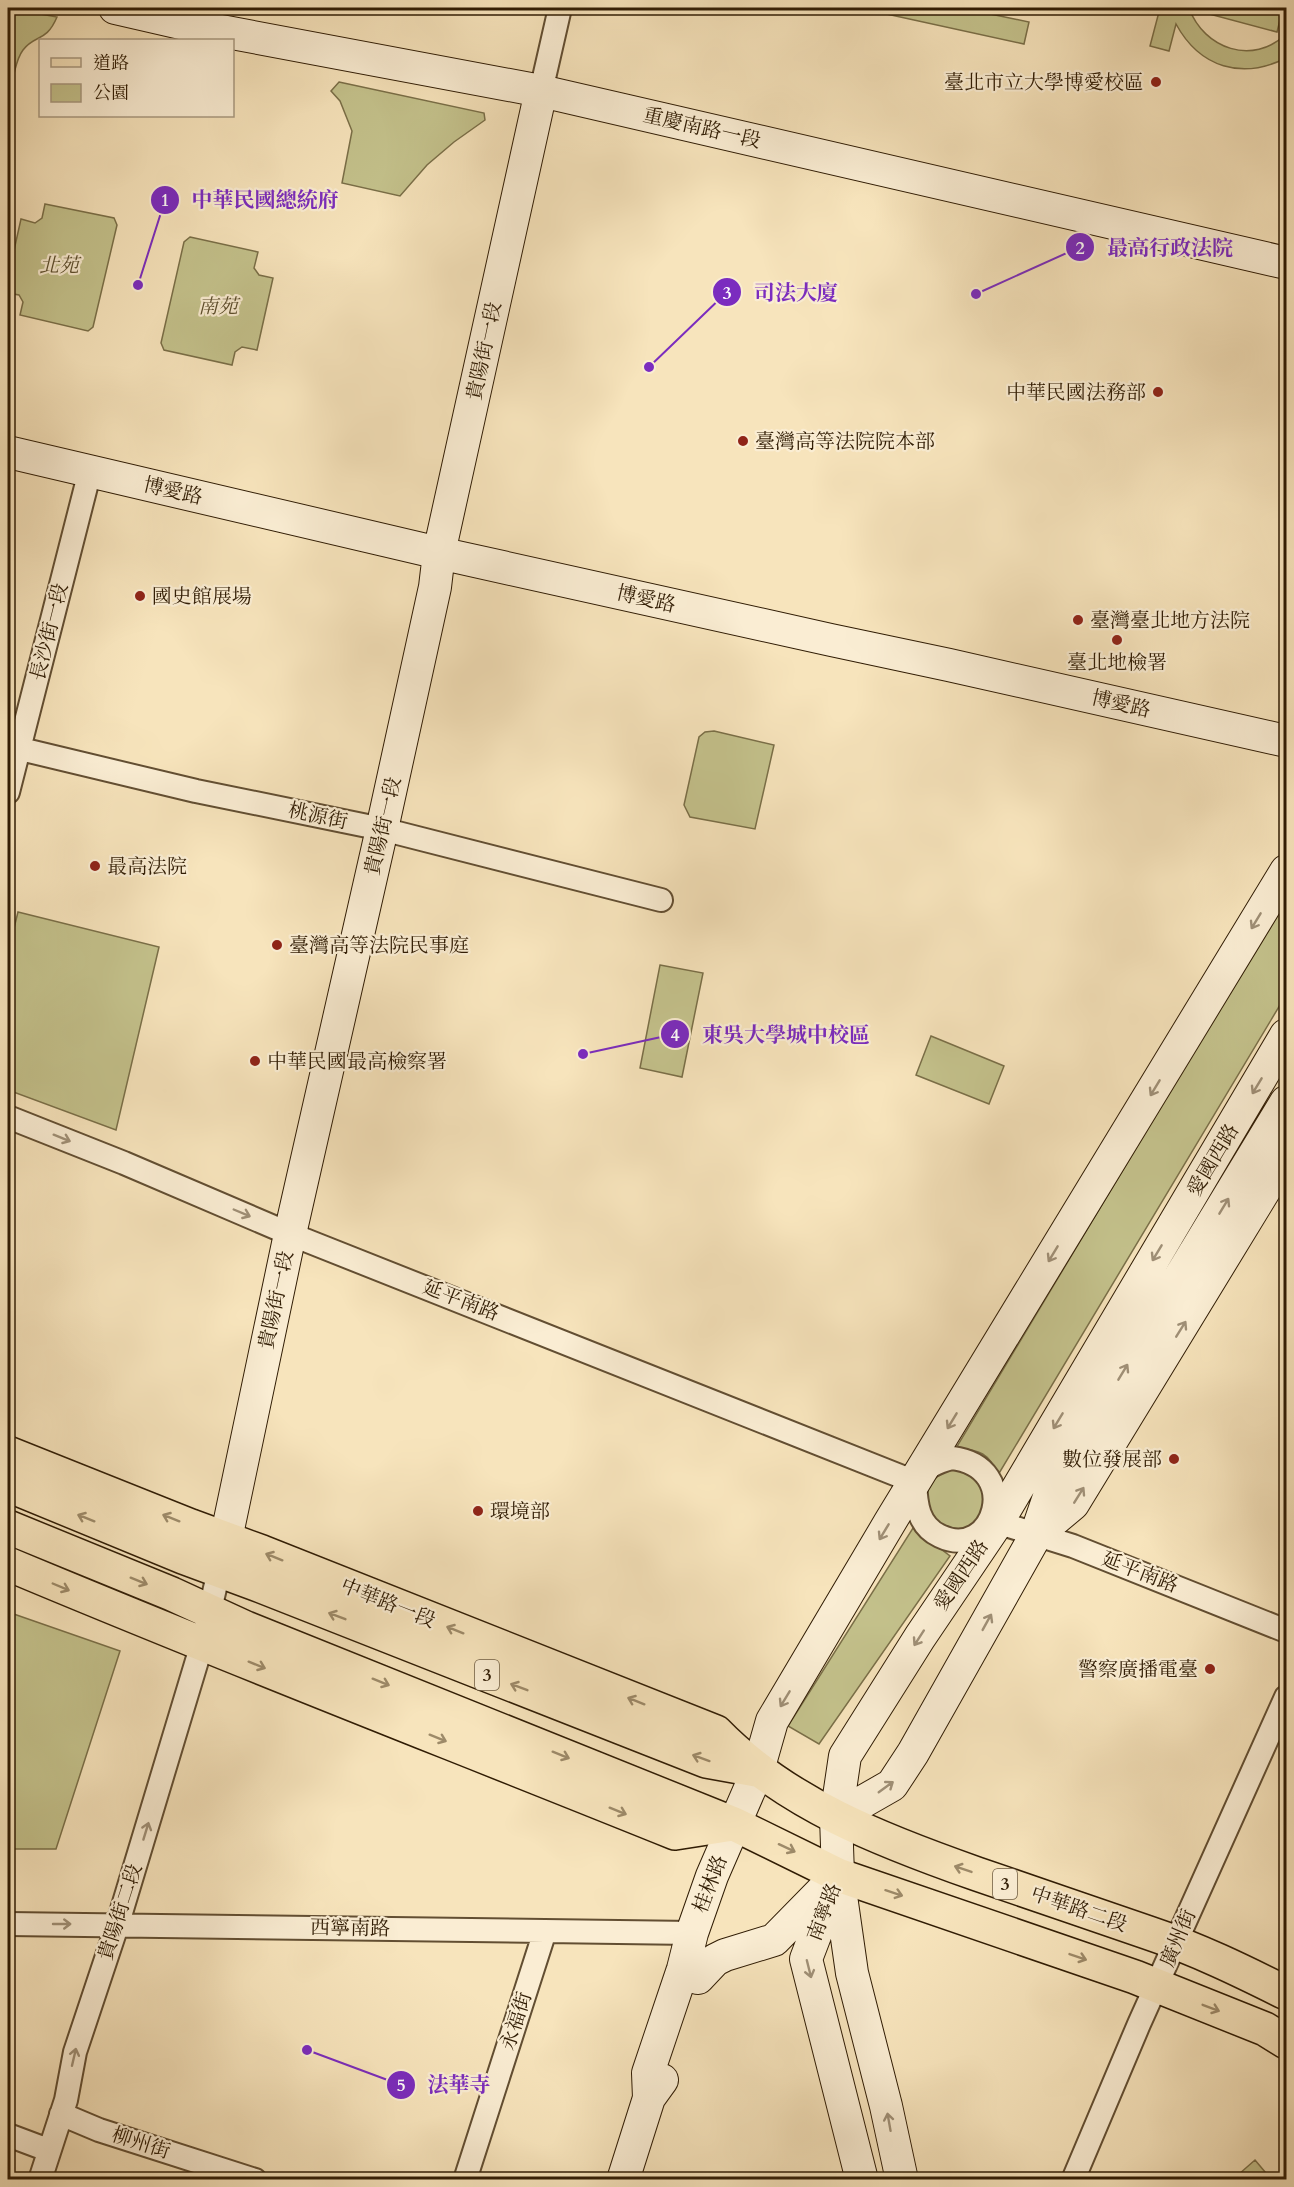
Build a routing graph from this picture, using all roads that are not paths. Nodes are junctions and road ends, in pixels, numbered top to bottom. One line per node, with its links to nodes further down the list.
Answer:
1 (115, 8): 3 (street, 重慶南路一段)
2 (560, 8): 4 (street, 貴陽街一段)
3 (192, 16): 4 (street, 重慶南路一段)
4 (541, 91): 5 (street, 重慶南路一段); 8 (street, 貴陽街一段)
5 (1287, 263)
6 (8, 452): 7 (street, 博愛路)
7 (90, 471): 8 (street, 博愛路); 10 (street, 長沙街一段)
8 (439, 553): 9 (street, 博愛路); 12 (street, 貴陽街一段)
9 (1287, 741)
10 (14, 747): 11 (street, 長沙街一段); 12 (street, 桃源街)
11 (8, 792)
12 (382, 829): 14 (street, 桃源街); 19 (street, 貴陽街一段)
13 (1287, 871): 21 (street, one-way to 21)
14 (661, 900)
15 (1287, 1035): 23 (street, 愛國西路, one-way to 23)
16 (1287, 1102): 25 (street, 愛國西路, one-way to 16)
17 (8, 1117): 19 (street, 延平南路, one-way to 19)
18 (1287, 1155): 25 (street, 愛國西路, one-way to 18)
19 (290, 1234): 21 (street, 延平南路); 26 (street, 貴陽街一段)
20 (8, 1453): 26 (main road, 中華路一段 / 3, one-way to 20)
21 (915, 1482): 23 (street); 23 (street); 32 (street, one-way to 32)
22 (8, 1485): 26 (main road, 中華路一段 / 3, one-way to 22)
23 (994, 1521): 25 (street, 延平南路); 33 (street, 愛國西路, one-way to 33)
24 (8, 1527): 28 (main road, 3, one-way to 28)
25 (1036, 1534): 29 (street, 延平南路); 33 (street, 愛國西路, one-way to 25)
26 (222, 1555): 28 (street, 貴陽街一段); 32 (main road, 中華路一段 / 3, one-way to 26)
27 (8, 1564): 30 (main road, one-way to 30)
28 (210, 1612): 30 (street, 貴陽街一段); 34 (main road, 3, one-way to 34)
29 (1287, 1631)
30 (202, 1644): 34 (main road, one-way to 34); 37 (street, 貴陽街二段, one-way to 30)
31 (1287, 1697): 40 (street, 廣州街)
32 (758, 1770): 33 (main road, 中華路一段 / 3); 34 (street)
33 (836, 1817): 35 (street); 40 (main road, 中華路二段 / 3, one-way to 33)
34 (734, 1824): 35 (main road, 3, one-way to 35); 39 (street, 桂林路); 41 (street, 桂林路)
35 (838, 1875): 41 (street); 42 (main road, 3, one-way to 42); 53 (street, 南寧路, one-way to 53); 54 (street, 南寧路, one-way to 35)
36 (8, 1924): 37 (street, 西寧南路, one-way to 37)
37 (117, 1926): 38 (street, 西寧南路); 46 (street, 貴陽街二段, one-way to 37)
38 (545, 1930): 39 (street, 西寧南路); 51 (street, 永福街)
39 (692, 1933): 45 (street, 桂林路)
40 (1177, 1943): 42 (street, 廣州街); 43 (main road, 中華路二段 / 3)
41 (698, 1978): 45 (street, 桂林路)
42 (1157, 1986): 44 (main road, 3, one-way to 44); 55 (street, 廣州街)
43 (1287, 1994)
44 (1287, 2042)
45 (649, 2098): 52 (street, 桂林路)
46 (61, 2114): 48 (street, 貴陽街二段); 50 (street, 柳州街)
47 (8, 2135): 48 (street)
48 (48, 2150): 49 (street, 貴陽街二段)
49 (39, 2180)
50 (255, 2180)
51 (465, 2180)
52 (624, 2180)
53 (862, 2180)
54 (902, 2180)
55 (1073, 2180)

